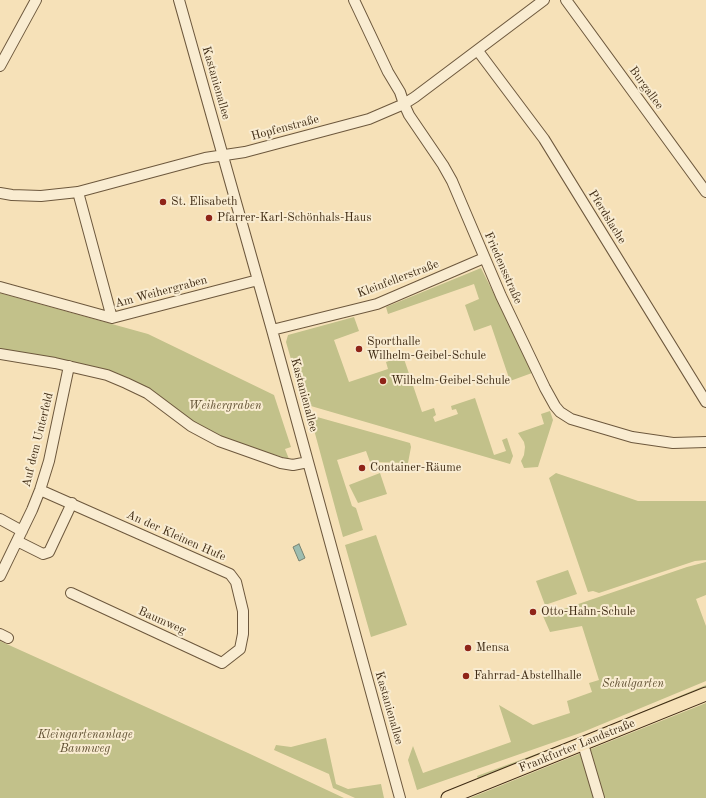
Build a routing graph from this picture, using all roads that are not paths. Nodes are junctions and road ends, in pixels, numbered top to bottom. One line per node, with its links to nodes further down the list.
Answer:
1 (36, 0): 7 (street)
2 (179, 0): 9 (street, Kastanienallee)
3 (354, 0): 8 (street, Friedensstraße)
4 (544, 0): 6 (street, Hopfenstraße)
5 (566, 0): 11 (street, Burgallee)
6 (478, 51): 8 (street, Hopfenstraße); 20 (street, Pferdslache)
7 (0, 66)
8 (404, 104): 9 (street, Hopfenstraße); 13 (street, Friedensstraße)
9 (223, 155): 10 (street, Hopfenstraße); 14 (street, Kastanienallee)
10 (78, 192): 12 (street, Hopfenstraße); 16 (street)
11 (706, 192)
12 (0, 193)
13 (484, 258): 17 (street, Kleinfellerstraße); 21 (street, Friedensstraße)
14 (258, 280): 16 (street, Am Weihergraben); 17 (street, Kastanienallee)
15 (0, 287): 16 (street, Am Weihergraben)
16 (112, 318)
17 (272, 330): 22 (street, Kastanienallee)
18 (0, 354): 19 (street)
19 (69, 366): 22 (street); 23 (street, Auf dem Unterfeld)
20 (706, 402)
21 (706, 442)
22 (308, 462): 33 (street, Kastanienallee)
23 (40, 490): 24 (street, An der Kleinen Hufe); 26 (street, Auf dem Unterfeld)
24 (72, 504): 27 (street); 30 (street, An der Kleinen Hufe)
25 (0, 519): 26 (street)
26 (22, 531): 27 (street, Auf dem Unterfeld)
27 (17, 541): 28 (street, Auf dem Unterfeld)
28 (0, 576)
29 (71, 593): 30 (street, Baumweg)
30 (240, 649)
31 (706, 694): 32 (main road, Frankfurter Landstraße)
32 (583, 744): 34 (main road, Frankfurter Landstraße); 35 (street)
33 (400, 798)
34 (448, 798)
35 (600, 798)

